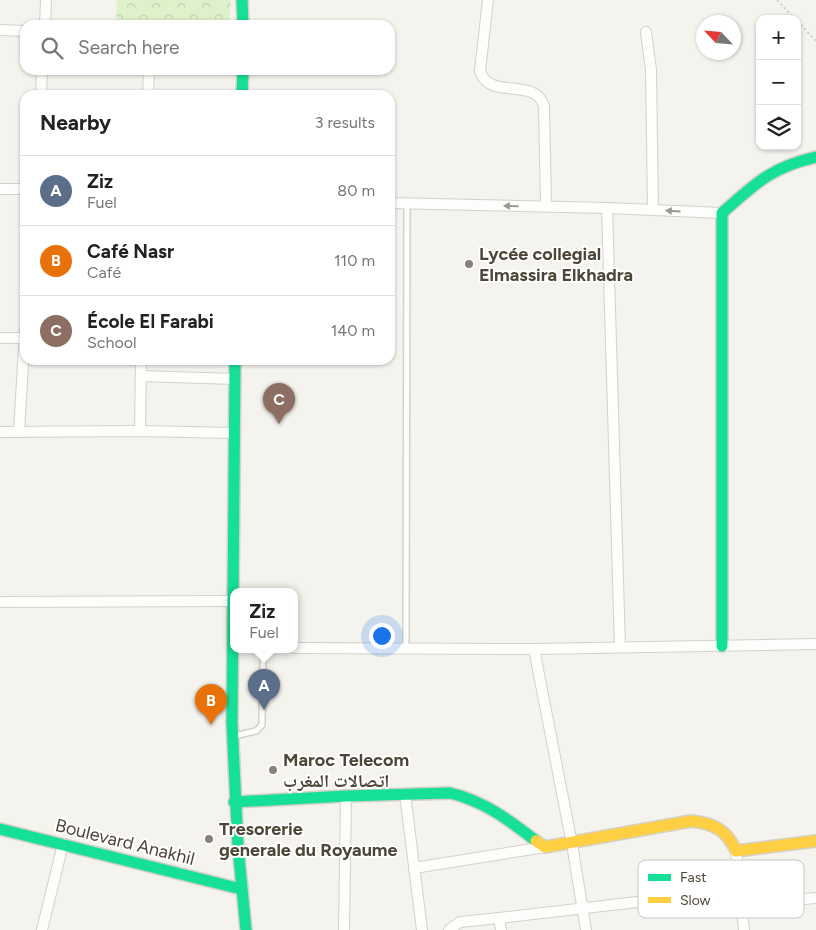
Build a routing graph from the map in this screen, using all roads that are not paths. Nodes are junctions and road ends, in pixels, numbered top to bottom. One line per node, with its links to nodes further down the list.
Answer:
1 (46, 0): 4 (street)
2 (242, 0): 5 (street)
3 (488, 0): 20 (street)
4 (45, 20)
5 (243, 20)
6 (0, 30): 7 (street)
7 (20, 31)
8 (646, 32): 22 (street)
9 (42, 75): 12 (street)
10 (149, 75): 13 (street)
11 (243, 75): 14 (street)
12 (41, 90)
13 (148, 90)
14 (242, 90)
15 (816, 158): 23 (street)
16 (0, 189): 17 (street)
17 (20, 189)
18 (395, 203): 19 (street)
19 (407, 204): 20 (street, one-way to 19); 42 (lane)
20 (546, 206): 21 (street)
21 (607, 208): 22 (street); 40 (street)
22 (653, 210): 23 (street, one-way to 22)
23 (722, 213): 39 (street)
24 (0, 338): 25 (street)
25 (20, 338)
26 (23, 365): 33 (street)
27 (141, 365): 29 (street)
28 (235, 365): 30 (street)
29 (140, 376): 30 (street); 31 (street)
30 (235, 380): 34 (street)
31 (140, 431): 33 (street); 34 (street)
32 (0, 432): 33 (street)
33 (19, 432)
34 (234, 433): 35 (street)
35 (232, 588)
36 (230, 601): 37 (street)
37 (0, 602)
38 (816, 644): 39 (street)
39 (722, 646): 40 (street)
40 (620, 647): 43 (street)
41 (298, 648): 42 (street)
42 (406, 649): 43 (street)
43 (534, 649): 53 (street)
44 (233, 653): 46 (street)
45 (263, 653): 46 (lane)
46 (231, 737): 49 (street)
47 (405, 794): 48 (street); 54 (street); 57 (street)
48 (346, 796): 49 (street); 64 (street)
49 (234, 802): 58 (street)
50 (0, 829): 52 (street, Boulevard Anakhil)
51 (816, 841): 55 (street)
52 (63, 844): 58 (street, Boulevard Anakhil); 62 (street)
53 (572, 844): 54 (street); 55 (street); 60 (street)
54 (546, 847): 57 (street)
55 (736, 851): 56 (street)
56 (737, 860)
57 (414, 868): 65 (street)
58 (241, 889): 63 (street)
59 (638, 902): 60 (street)
60 (582, 909): 61 (street); 68 (street)
61 (499, 918): 66 (street); 67 (street)
62 (42, 930)
63 (246, 930)
64 (344, 930)
65 (422, 930)
66 (449, 930)
67 (501, 930)
68 (586, 930)

